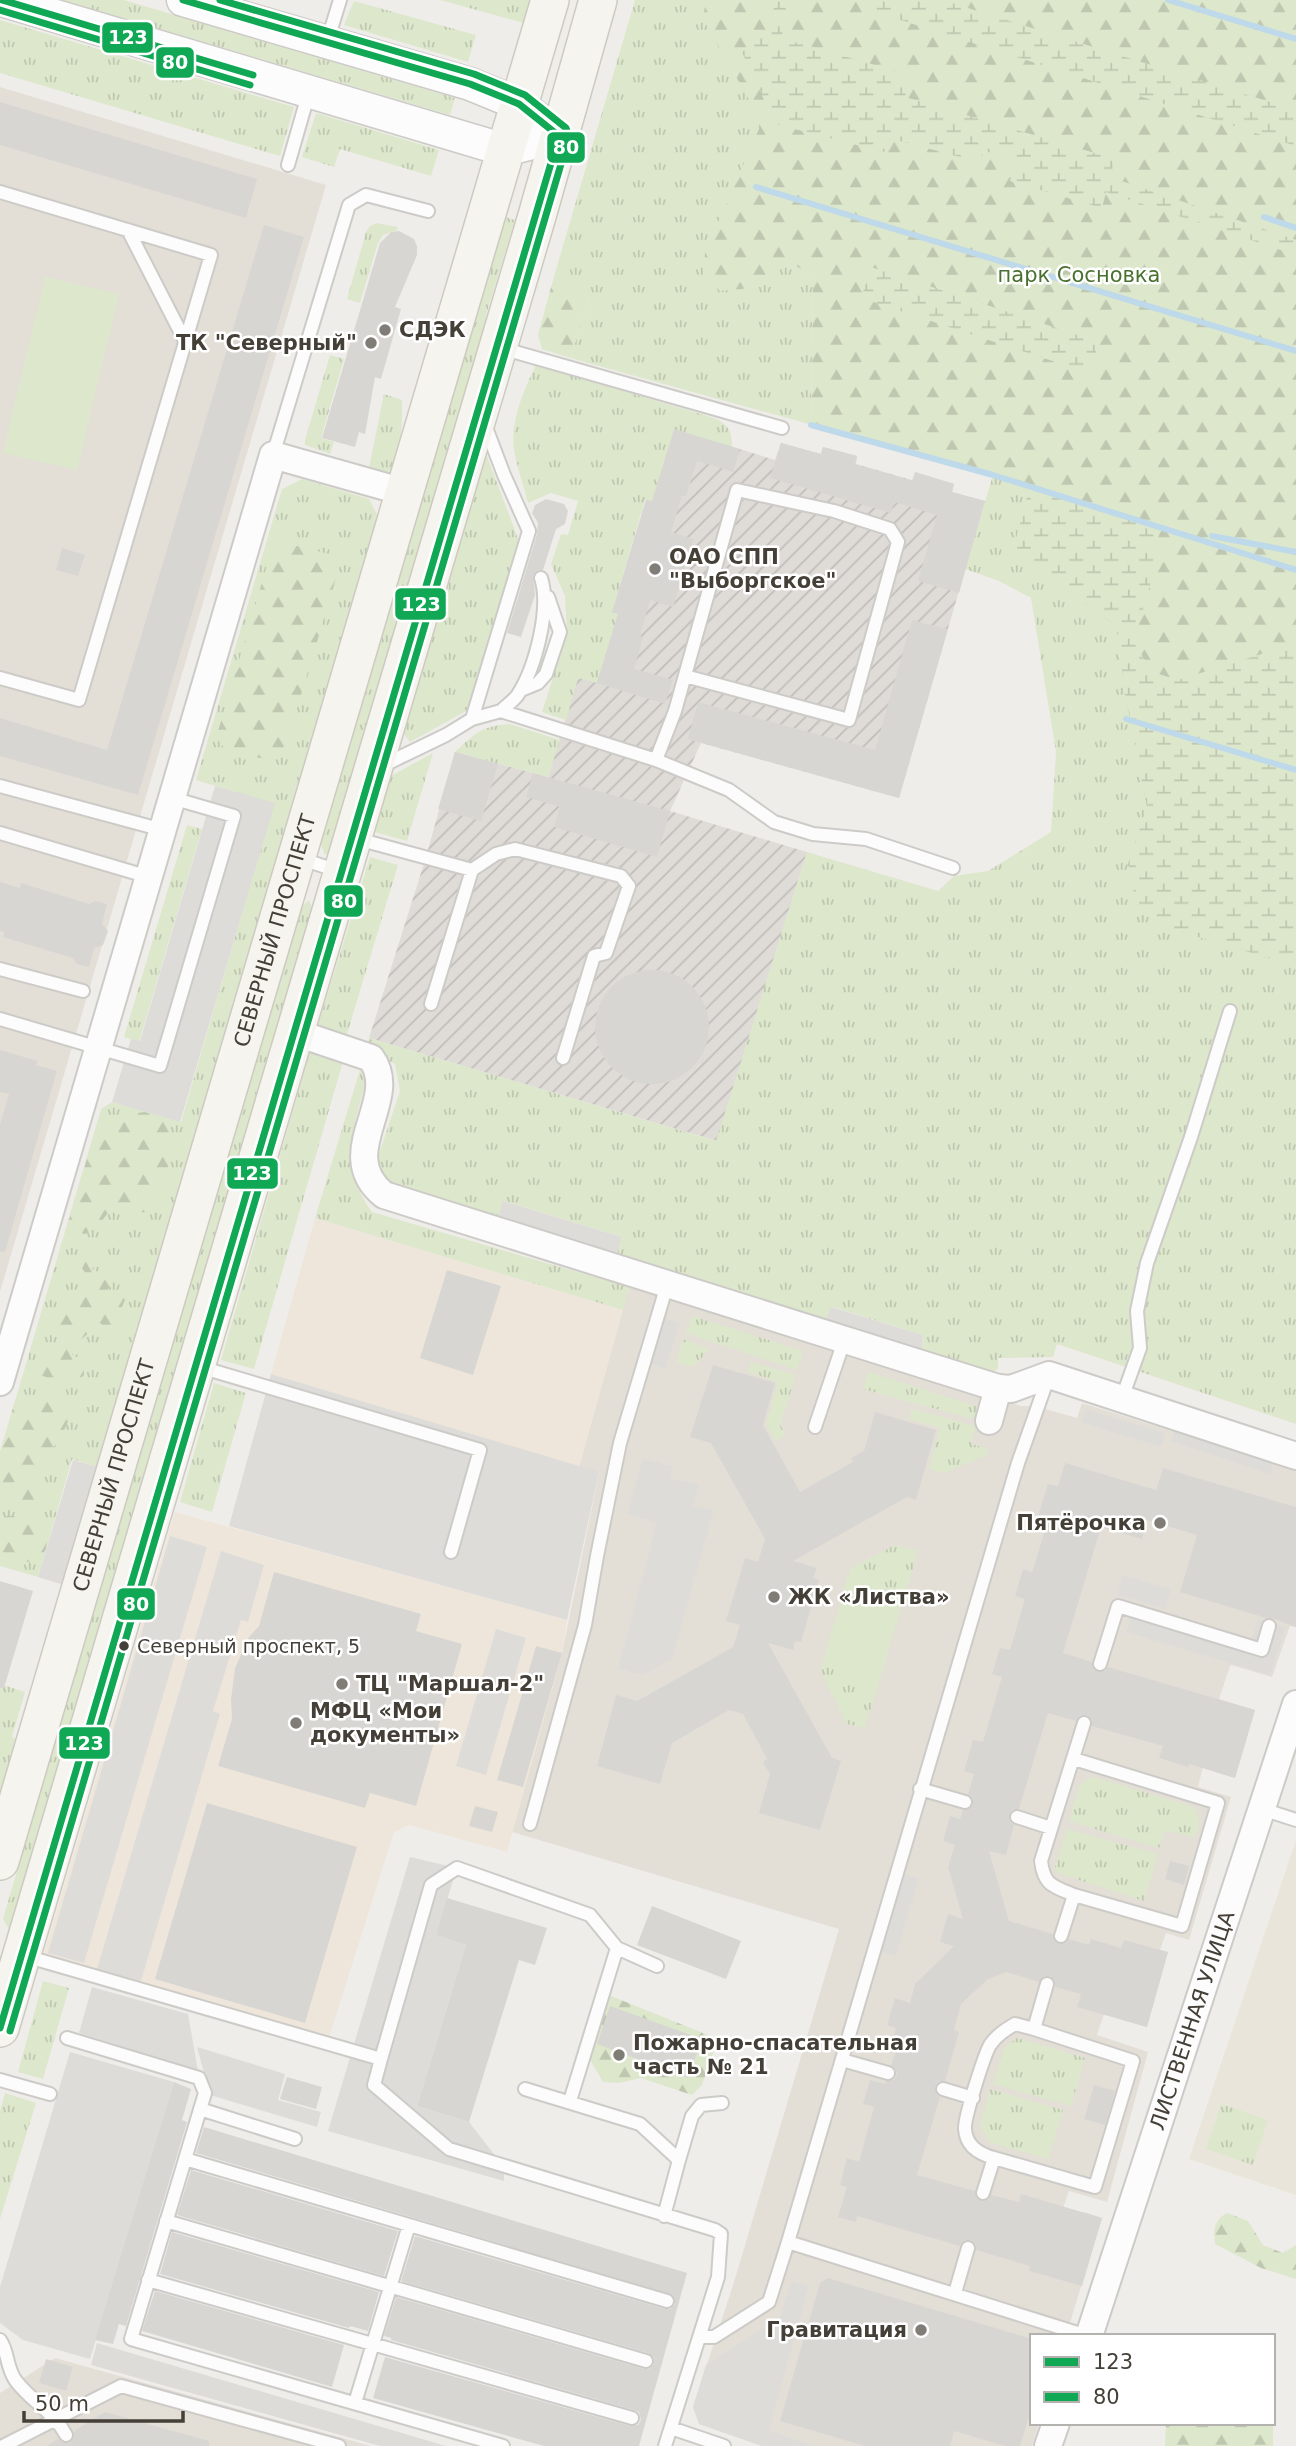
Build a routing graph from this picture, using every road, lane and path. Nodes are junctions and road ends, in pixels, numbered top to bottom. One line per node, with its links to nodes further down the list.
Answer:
1 (2, 0): 7 (street)
2 (183, 0): 6 (street)
3 (340, 0): 6 (lane)
4 (550, 0): 8 (main road, СЕВЕРНЫЙ ПРОСПЕКТ)
5 (598, 0): 9 (main road)
6 (327, 42): 8 (street)
7 (309, 92): 10 (street); 11 (lane)
8 (519, 104): 9 (street); 10 (main road, СЕВЕРНЫЙ ПРОСПЕКТ)
9 (559, 136): 10 (street); 16 (main road)
10 (505, 150): 20 (main road, СЕВЕРНЫЙ ПРОСПЕКТ)
11 (288, 165)
12 (0, 192): 14 (lane)
13 (428, 211): 19 (lane)
14 (128, 230): 15 (lane); 15 (lane)
15 (185, 341): 22 (lane)
16 (498, 347): 17 (main road); 18 (lane)
17 (479, 409): 25 (lane); 27 (main road)
18 (782, 428)
19 (274, 455): 20 (street); 29 (street)
20 (404, 492): 33 (main road, СЕВЕРНЫЙ ПРОСПЕКТ)
21 (685, 676): 21 (lane); 26 (lane)
22 (0, 678)
23 (521, 690): 23 (lane); 24 (lane)
24 (500, 711): 25 (lane); 26 (lane)
25 (472, 719): 27 (lane)
26 (656, 761): 34 (lane)
27 (372, 770): 32 (main road)
28 (0, 786): 30 (lane)
29 (172, 798): 30 (street); 44 (lane)
30 (163, 830): 37 (street)
31 (0, 833): 37 (lane)
32 (352, 838): 35 (lane); 36 (main road)
33 (297, 857): 36 (lane); 69 (main road, СЕВЕРНЫЙ ПРОСПЕКТ)
34 (953, 868)
35 (472, 870): 40 (lane); 45 (lane)
36 (342, 872): 43 (main road)
37 (149, 877): 44 (street)
38 (0, 969): 39 (lane)
39 (83, 991)
40 (431, 1004)
41 (1230, 1011): 52 (lane)
42 (0, 1019): 44 (lane)
43 (295, 1032): 46 (street); 48 (main road)
44 (98, 1049): 50 (street)
45 (563, 1058)
46 (667, 1285): 47 (street); 67 (lane)
47 (844, 1341): 51 (street); 54 (lane)
48 (196, 1366): 56 (lane); 73 (main road)
49 (1049, 1375): 51 (street); 52 (street); 62 (lane)
50 (0, 1382)
51 (998, 1388): 53 (street)
52 (1122, 1398): 55 (street)
53 (988, 1423)
54 (815, 1427)
55 (1296, 1456)
56 (452, 1552)
57 (1269, 1626): 58 (lane)
58 (1100, 1664)
59 (1296, 1704): 64 (street, ЛИСТВЕННАЯ УЛИЦА)
60 (1084, 1723): 61 (lane)
61 (1074, 1759): 68 (lane); 70 (lane)
62 (920, 1789): 63 (lane); 80 (lane)
63 (965, 1802)
64 (1262, 1809): 66 (lane); 105 (street, ЛИСТВЕННАЯ УЛИЦА)
65 (1017, 1817): 68 (lane)
66 (1296, 1820)
67 (530, 1824)
68 (1051, 1828): 70 (lane)
69 (0, 1861)
70 (1074, 1895): 71 (lane)
71 (1061, 1936)
72 (617, 1948): 74 (lane); 79 (lane); 87 (lane)
73 (11, 1952): 76 (main road); 79 (lane)
74 (657, 1966)
75 (1047, 1984): 77 (lane)
76 (0, 2028)
77 (1034, 2029): 86 (lane); 91 (lane)
78 (67, 2038): 89 (lane)
79 (381, 2059): 95 (lane)
80 (842, 2060): 81 (lane); 98 (lane)
81 (888, 2073)
82 (0, 2080): 85 (lane)
83 (525, 2089): 87 (lane)
84 (943, 2089): 86 (lane)
85 (50, 2094)
86 (973, 2098): 91 (lane)
87 (570, 2101): 93 (lane)
88 (722, 2103): 93 (lane)
89 (200, 2109): 90 (lane); 92 (lane)
90 (295, 2138)
91 (993, 2158): 94 (lane)
92 (185, 2159): 96 (lane); 97 (lane)
93 (679, 2160): 95 (lane)
94 (984, 2193)
95 (664, 2216): 106 (lane)
96 (166, 2221): 100 (lane); 101 (lane)
97 (409, 2225): 101 (lane); 103 (lane)
98 (788, 2242): 102 (lane); 106 (lane)
99 (968, 2248): 102 (lane)
100 (148, 2280): 108 (lane); 110 (lane)
101 (390, 2286): 108 (lane); 109 (lane)
102 (955, 2293): 104 (lane)
103 (667, 2301)
104 (1082, 2334)
105 (1089, 2334)
106 (699, 2337): 114 (lane)
107 (0, 2340): 111 (lane)
108 (372, 2344): 110 (lane); 112 (lane)
109 (646, 2361)
110 (355, 2403): 118 (lane)
111 (57, 2418): 115 (lane); 116 (lane); 117 (lane)
112 (632, 2418)
113 (1055, 2425): 121 (street)
114 (671, 2428): 119 (lane); 120 (lane)
115 (66, 2435)
116 (3, 2446)
117 (339, 2446)
118 (503, 2446)
119 (665, 2446)
120 (724, 2446)
121 (1048, 2446)

